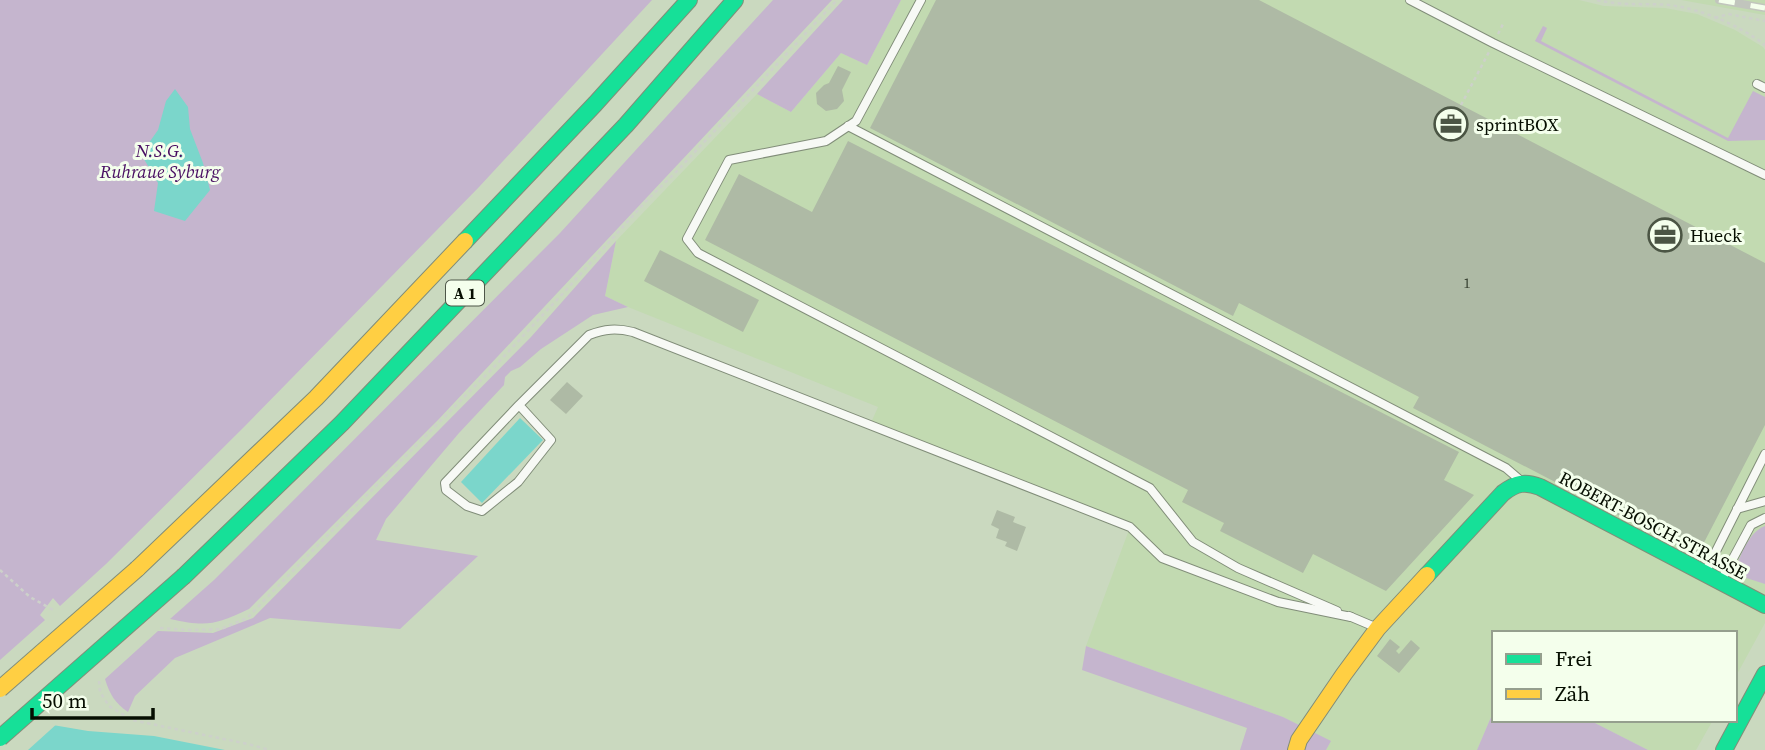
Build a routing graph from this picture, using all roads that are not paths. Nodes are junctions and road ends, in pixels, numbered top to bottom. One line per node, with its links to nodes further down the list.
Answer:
1 (689, 0): 19 (main road, A 1, bridge)
2 (735, 0): 20 (main road, A 1, bridge)
3 (921, 0): 5 (lane)
4 (1410, 0): 6 (lane)
5 (848, 126): 9 (lane); 16 (lane)
6 (1765, 175)
7 (519, 405): 7 (lane); 16 (lane)
8 (1765, 454): 11 (lane)
9 (1522, 483): 13 (main road, ROBERT-BOSCH-STRASSE); 17 (main road)
10 (1765, 501): 11 (lane)
11 (1737, 509): 13 (lane)
12 (1765, 519): 14 (lane)
13 (1704, 573): 14 (main road, ROBERT-BOSCH-STRASSE)
14 (1721, 582): 15 (main road, ROBERT-BOSCH-STRASSE)
15 (1765, 605)
16 (1351, 617): 17 (lane)
17 (1378, 628): 21 (main road)
18 (1765, 674): 22 (main road)
19 (0, 689)
20 (0, 738)
21 (1296, 750)
22 (1724, 750)

